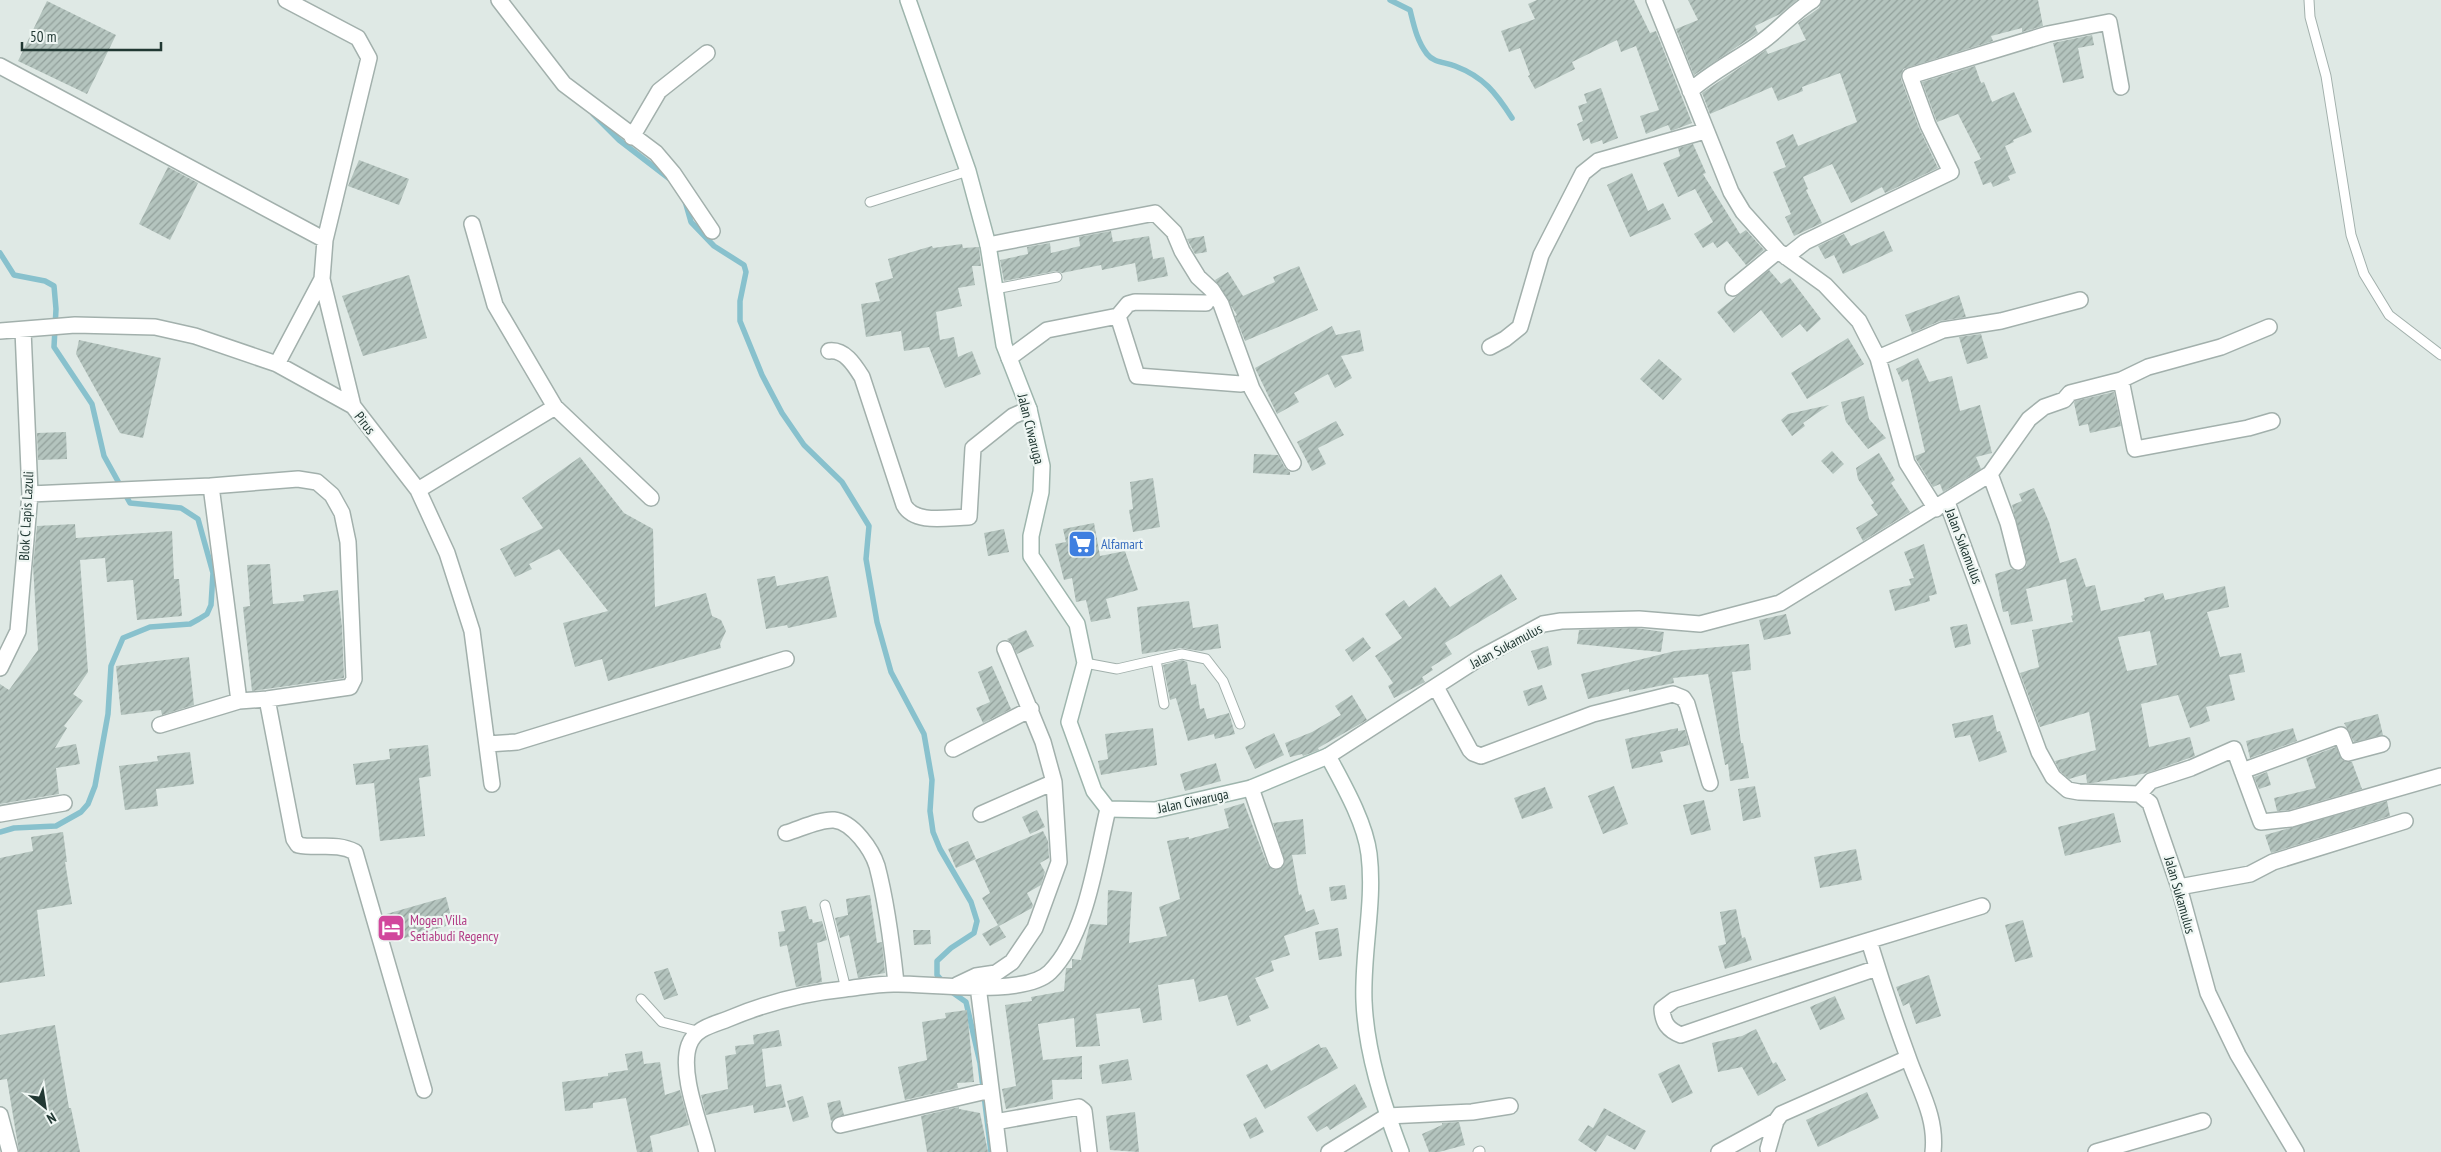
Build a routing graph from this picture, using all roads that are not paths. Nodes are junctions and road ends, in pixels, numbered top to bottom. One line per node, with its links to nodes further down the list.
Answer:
1 (286, 0): 17 (street)
2 (499, 0): 12 (street)
3 (908, 0): 13 (street, Jalan Ciwaruga)
4 (1654, 0): 10 (street)
5 (1814, 0): 10 (street)
6 (2308, 0): 32 (lane)
7 (707, 53): 12 (street)
8 (0, 66): 17 (street)
9 (2121, 87): 19 (street)
10 (1690, 92): 11 (street)
11 (1705, 132): 19 (street); 30 (street)
12 (632, 137): 16 (street)
13 (968, 171): 14 (lane); 18 (street, Jalan Ciwaruga)
14 (870, 202)
15 (472, 224): 39 (street)
16 (712, 231)
17 (325, 240): 21 (street)
18 (988, 246): 22 (street, Jalan Ciwaruga); 42 (street)
19 (1782, 254): 23 (street); 34 (street)
20 (1058, 277): 22 (lane)
21 (322, 279): 35 (street); 38 (street)
22 (995, 288): 33 (street, Jalan Ciwaruga)
23 (1734, 288)
24 (2080, 300): 34 (street)
25 (1206, 304): 26 (street)
26 (1118, 316): 33 (street); 37 (street)
27 (2268, 327): 36 (street)
28 (23, 330): 29 (street, Pirus); 35 (street, Pirus); 46 (street, Blok C Lapis Lazuli)
29 (0, 331)
30 (1490, 347)
31 (829, 351): 40 (street)
32 (2441, 355)
33 (1009, 358): 40 (street, Jalan Ciwaruga)
34 (1878, 358): 48 (street)
35 (277, 364): 38 (street, Pirus)
36 (2121, 380): 41 (street); 43 (street)
37 (1241, 384)
38 (352, 406): 45 (street, Pirus)
39 (555, 407): 45 (street); 47 (street)
40 (1029, 409): 53 (street, Jalan Ciwaruga)
41 (2272, 422)
42 (1292, 462)
43 (1990, 474): 48 (street); 49 (street)
44 (211, 486): 46 (street); 56 (street); 57 (street)
45 (418, 490): 62 (street, Pirus)
46 (30, 494): 54 (street, Blok C Lapis Lazuli)
47 (651, 498)
48 (1941, 506): 55 (street, Jalan Sukamulus); 72 (street, Jalan Sukamulus)
49 (2018, 562)
50 (1005, 649): 59 (street)
51 (786, 658): 62 (street)
52 (1156, 660): 53 (lane); 58 (lane); 60 (lane)
53 (1085, 662): 74 (street, Jalan Ciwaruga)
54 (0, 668)
55 (1436, 687): 65 (street, Jalan Sukamulus); 69 (street)
56 (267, 699): 57 (street); 92 (street)
57 (239, 701): 61 (street)
58 (1164, 704)
59 (1030, 709): 64 (street); 68 (street)
60 (1240, 724)
61 (160, 725)
62 (488, 744): 70 (street, Pirus)
63 (2382, 744): 66 (street)
64 (953, 749)
65 (1328, 756): 71 (street, Jalan Ciwaruga); 96 (street)
66 (2242, 771): 67 (street); 72 (street)
67 (2441, 776)
68 (1054, 782): 76 (street); 86 (street)
69 (1710, 783)
70 (492, 784)
71 (1251, 788): 74 (street, Jalan Ciwaruga); 79 (street)
72 (2139, 794): 80 (street, Jalan Sukamulus)
73 (64, 803): 75 (street)
74 (1108, 809): 87 (street)
75 (0, 814)
76 (981, 814)
77 (2405, 821): 80 (street)
78 (786, 833): 85 (street)
79 (1276, 860)
80 (2179, 887): 111 (street, Jalan Sukamulus)
81 (825, 905): 88 (lane)
82 (1982, 906): 83 (street)
83 (1869, 941): 84 (street); 84 (street)
84 (1877, 968): 91 (street)
85 (896, 984): 86 (street); 88 (street)
86 (954, 986): 87 (street)
87 (978, 986): 93 (street)
88 (846, 988): 90 (street)
89 (641, 999): 90 (lane)
90 (698, 1031): 103 (street)
91 (1908, 1058): 97 (street); 109 (street)
92 (424, 1090)
93 (991, 1090): 99 (street); 100 (street)
94 (1510, 1106): 96 (street)
95 (0, 1115): 102 (street)
96 (1387, 1116): 106 (street); 107 (street)
97 (1776, 1121): 101 (street); 108 (street)
98 (2203, 1121): 110 (street)
99 (996, 1122): 104 (street); 105 (street)
100 (840, 1125)
101 (1768, 1149)
102 (10, 1152)
103 (707, 1152)
104 (999, 1152)
105 (1089, 1152)
106 (1329, 1152)
107 (1401, 1152)
108 (1719, 1152)
109 (1933, 1152)
110 (2096, 1152)
111 (2296, 1152)

